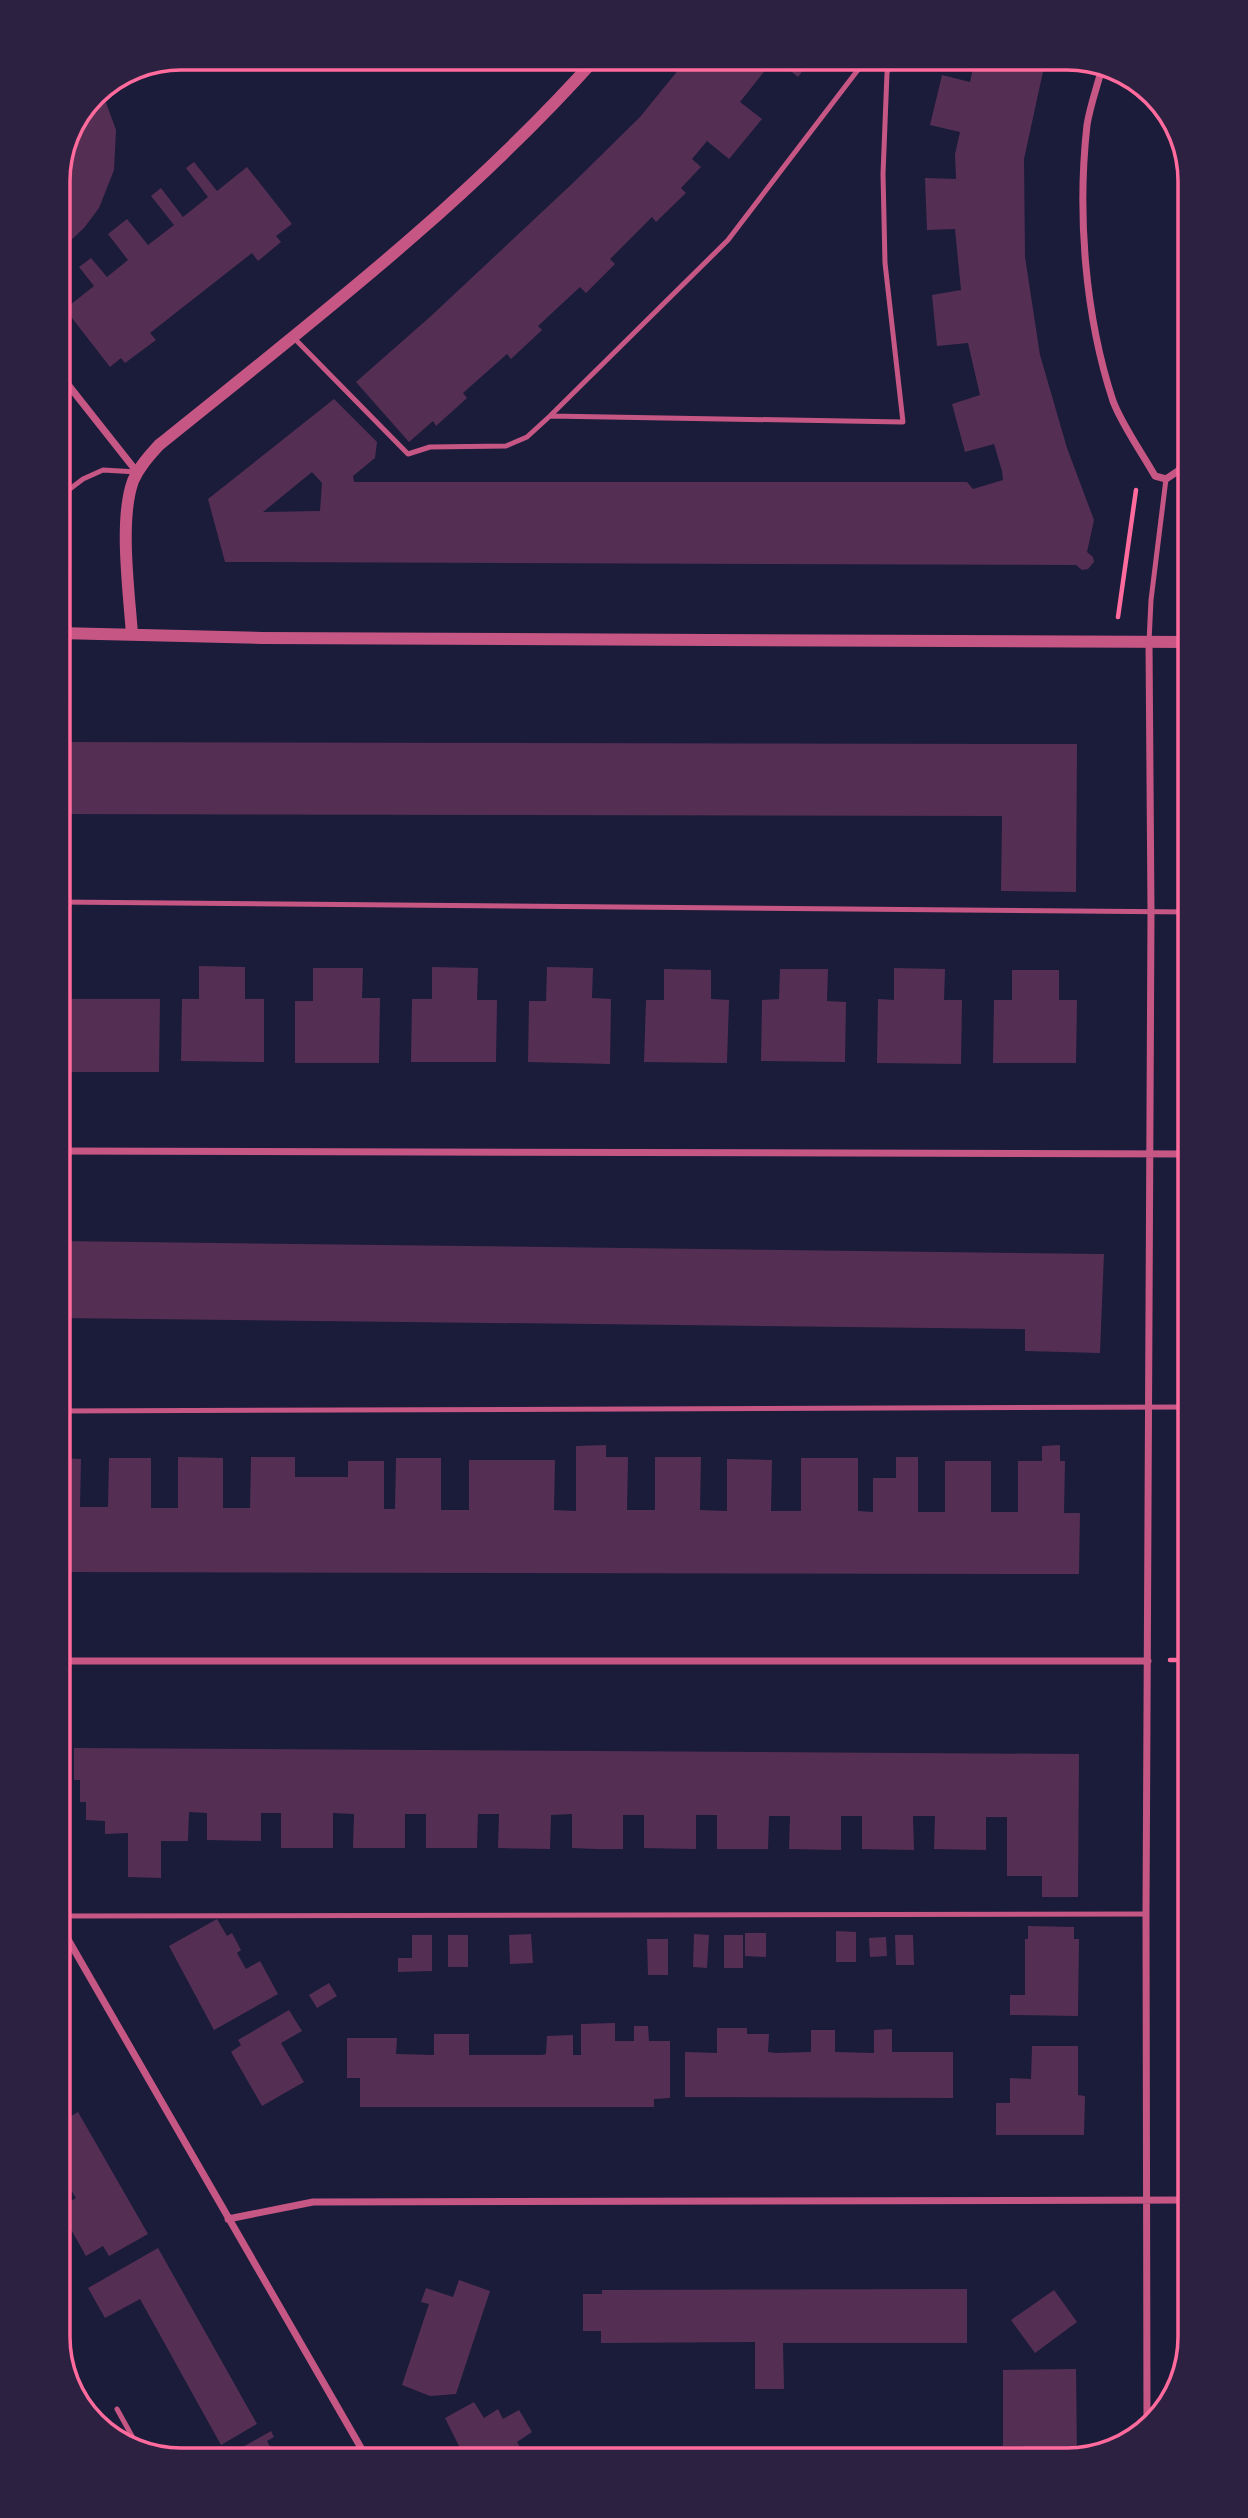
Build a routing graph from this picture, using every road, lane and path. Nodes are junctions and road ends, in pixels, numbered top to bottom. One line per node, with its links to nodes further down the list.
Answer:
1 (585, 70): 5 (street)
2 (858, 70): 7 (lane)
3 (888, 70): 7 (lane)
4 (1100, 75): 8 (street)
5 (293, 337): 7 (lane); 10 (street)
6 (70, 387): 10 (street)
7 (550, 416)
8 (1141, 452): 11 (street); 15 (path)
9 (1178, 471): 11 (street)
10 (137, 472): 12 (lane); 14 (street)
11 (1166, 479): 16 (lane)
12 (70, 489)
13 (70, 633): 14 (street)
14 (132, 634): 15 (street)
15 (1115, 642): 16 (street)
16 (1149, 642): 17 (street); 19 (street)
17 (1178, 642)
18 (70, 902): 19 (lane)
19 (1151, 912): 20 (lane); 22 (street)
20 (1178, 912)
21 (70, 1151): 22 (street)
22 (1151, 1154): 23 (street); 24 (street)
23 (1178, 1154)
24 (1148, 1407): 25 (lane); 26 (lane); 28 (street)
25 (1178, 1407)
26 (70, 1411)
27 (70, 1661): 28 (street)
28 (1148, 1661): 29 (street)
29 (1146, 1914): 30 (lane); 32 (street)
30 (70, 1916)
31 (70, 1943): 34 (street)
32 (1148, 2200): 33 (street); 34 (street); 36 (street)
33 (1178, 2200)
34 (228, 2219): 38 (street)
35 (117, 2409): 37 (lane)
36 (1147, 2414)
37 (132, 2436)
38 (361, 2448)

